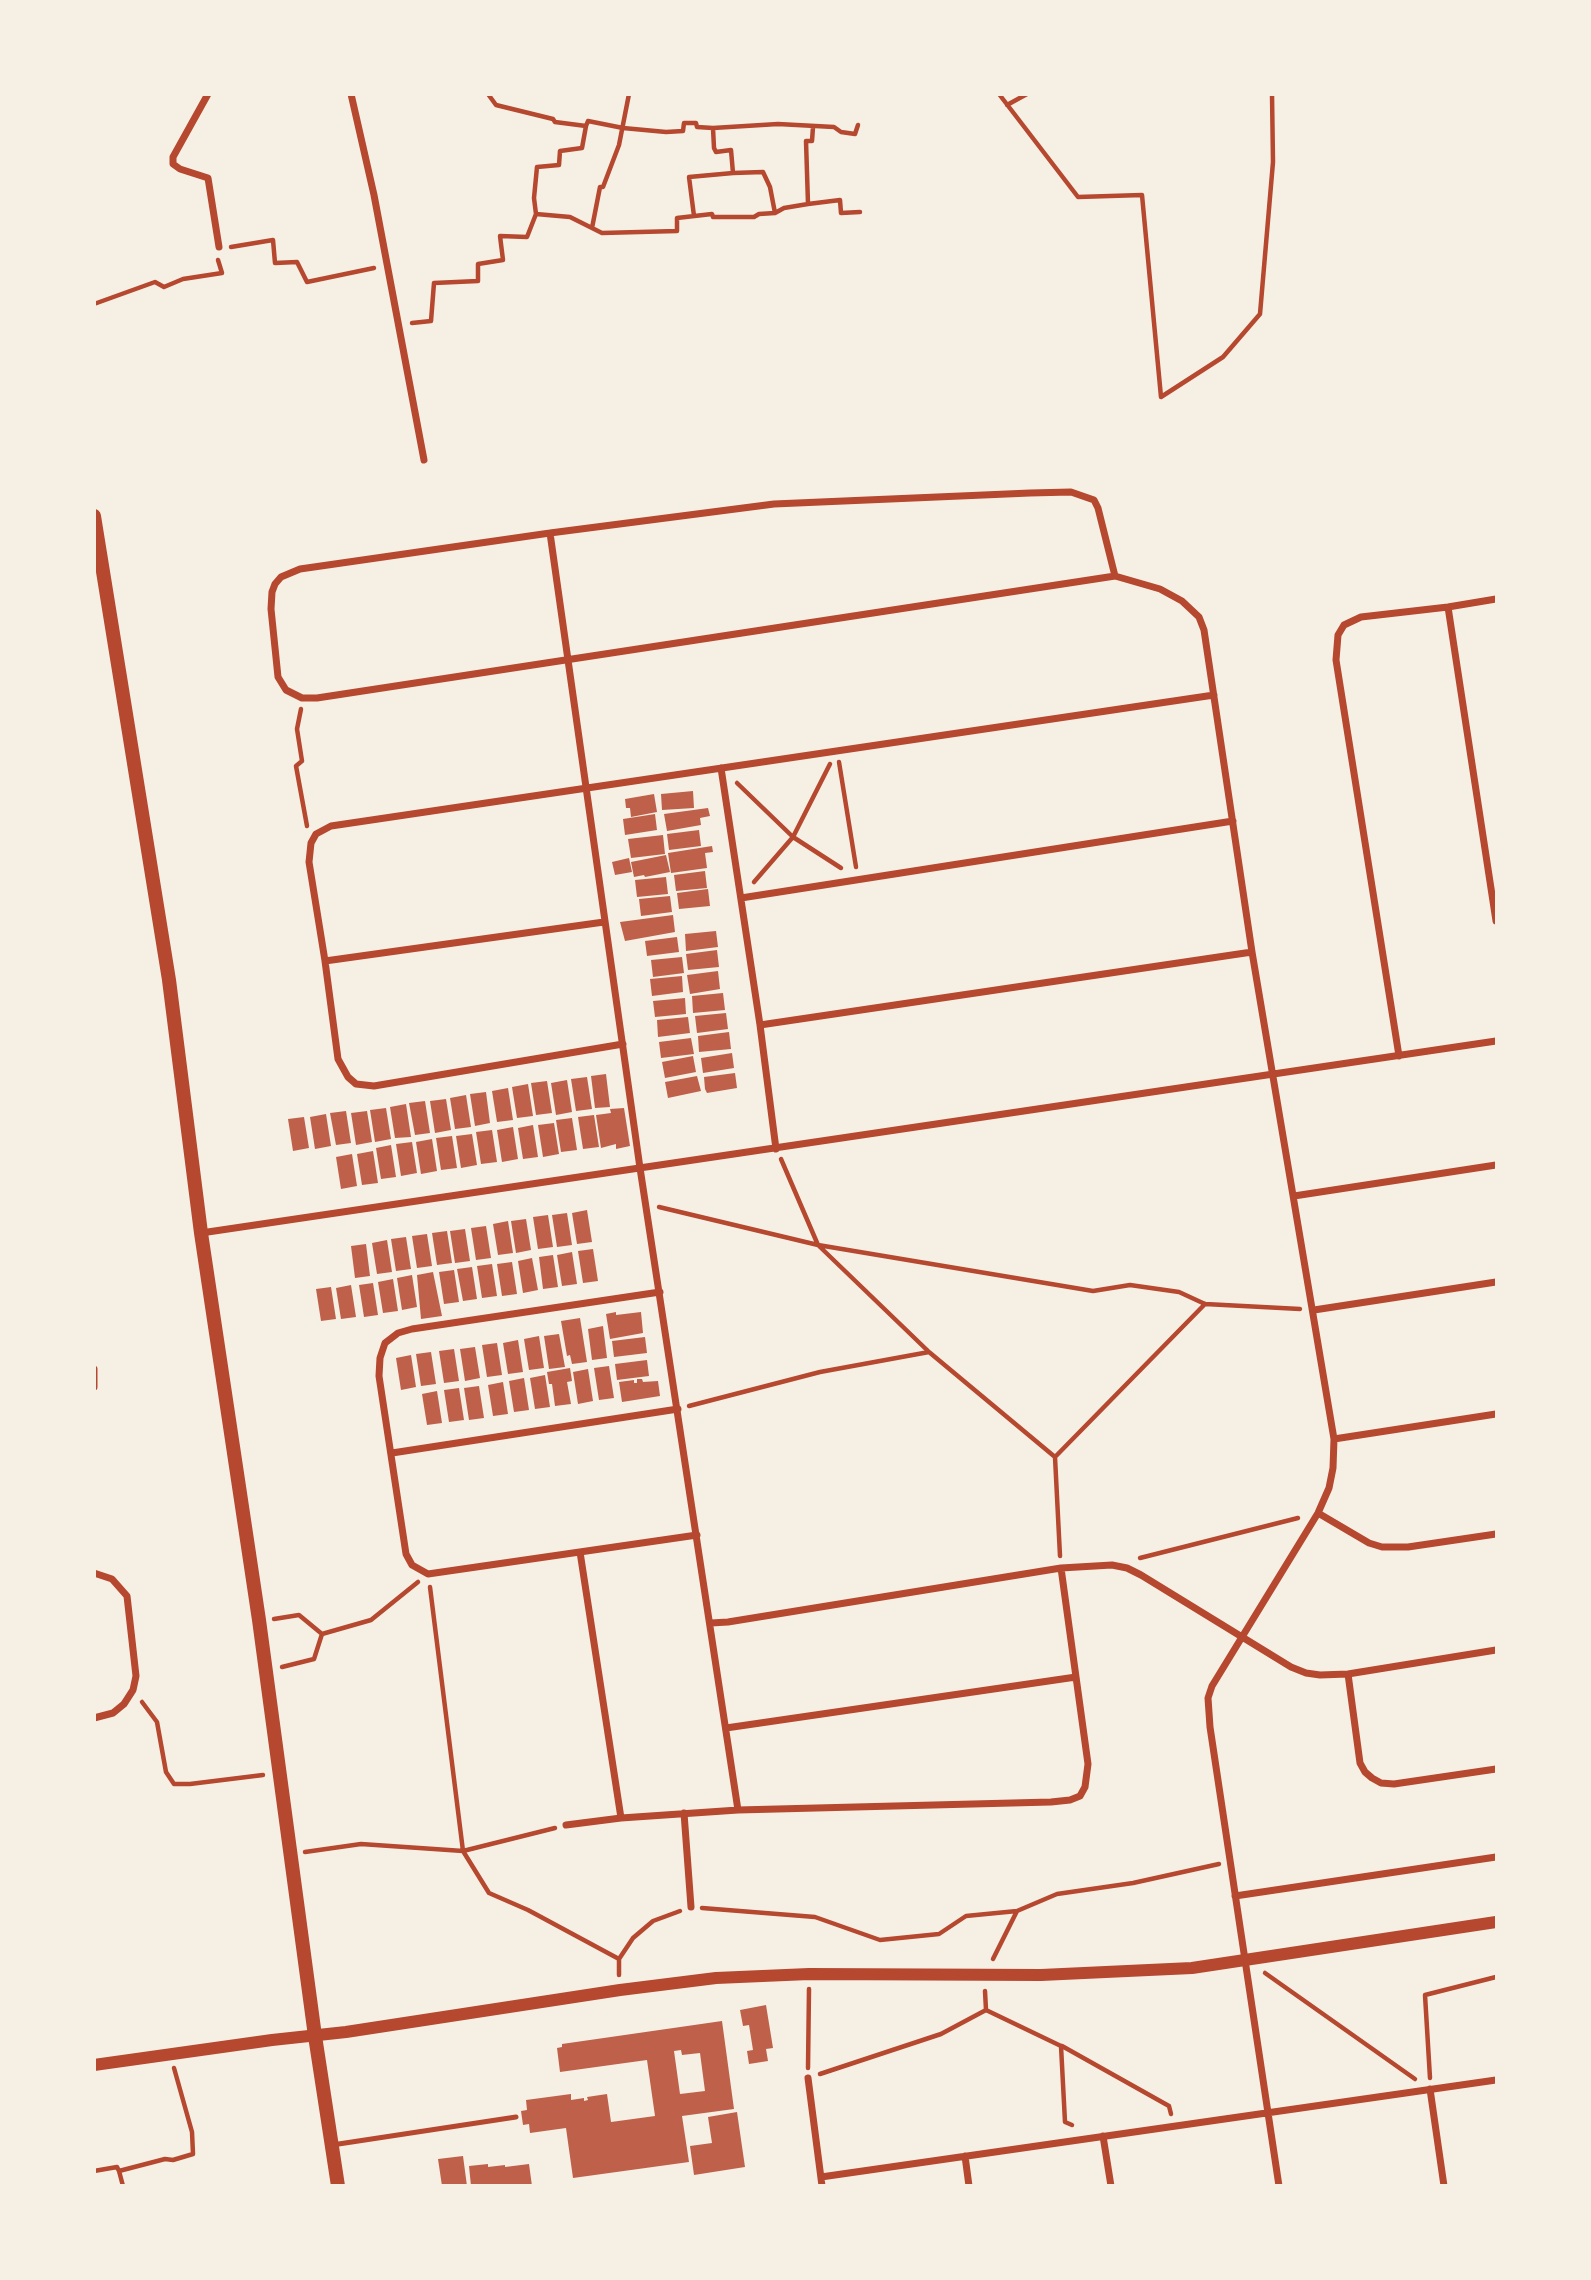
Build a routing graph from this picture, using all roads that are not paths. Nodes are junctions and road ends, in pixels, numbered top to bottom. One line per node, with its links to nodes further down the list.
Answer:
1 (208, 94): 3 (street)
2 (351, 94): 4 (street)
3 (219, 247)
4 (424, 460)
5 (94, 516): 29 (main road)
6 (550, 533): 7 (street); 10 (street); 10 (street)
7 (1115, 576): 10 (street); 11 (street)
8 (1496, 599): 9 (street)
9 (1448, 607): 16 (street); 23 (street)
10 (568, 659): 13 (street)
11 (1214, 695): 12 (street); 14 (street)
12 (721, 768): 13 (street); 15 (street)
13 (586, 789): 17 (street); 19 (street)
14 (1233, 821): 15 (street); 18 (street)
15 (741, 898): 20 (street)
16 (1496, 921)
17 (604, 922): 19 (street); 22 (street)
18 (1252, 952): 20 (street); 24 (street)
19 (325, 961): 22 (street)
20 (760, 1024): 25 (street)
21 (1496, 1041): 23 (street)
22 (623, 1044): 27 (street)
23 (1399, 1056): 24 (street)
24 (1272, 1074): 25 (street); 28 (street)
25 (776, 1149): 27 (street)
26 (1496, 1165): 28 (street)
27 (640, 1168): 29 (street); 31 (street)
28 (1294, 1196): 32 (street)
29 (201, 1233): 62 (main road)
30 (1496, 1282): 32 (street)
31 (660, 1292): 35 (street); 38 (street)
32 (1314, 1310): 37 (street)
33 (94, 1369): 34 (street)
34 (94, 1387)
35 (678, 1409): 38 (street); 41 (street)
36 (1496, 1415): 37 (street)
37 (1334, 1439): 39 (street)
38 (392, 1453): 42 (street)
39 (1318, 1513): 40 (street); 46 (street)
40 (1496, 1534)
41 (697, 1535): 42 (street); 45 (street)
42 (580, 1552): 55 (street)
43 (1061, 1569): 45 (street); 46 (street); 49 (street)
44 (94, 1573): 50 (street)
45 (711, 1623): 51 (street)
46 (1242, 1638): 48 (street); 58 (street)
47 (1496, 1650): 48 (street)
48 (1348, 1674): 52 (street)
49 (1076, 1677): 51 (street); 53 (street)
50 (94, 1718)
51 (726, 1728): 53 (street)
52 (1496, 1769)
53 (738, 1810): 54 (street)
54 (684, 1813): 55 (street); 59 (street)
55 (621, 1818): 56 (street)
56 (566, 1825)
57 (1496, 1857): 58 (street)
58 (1235, 1896): 61 (street)
59 (691, 1907)
60 (1496, 1922): 61 (street)
61 (1245, 1959): 62 (street); 67 (street)
62 (315, 2036): 63 (street); 70 (main road)
63 (94, 2065)
64 (808, 2078): 72 (street)
65 (1496, 2080): 66 (street)
66 (1430, 2089): 67 (street); 77 (street)
67 (1268, 2112): 69 (street); 76 (street)
68 (516, 2117): 70 (lane)
69 (1103, 2136): 71 (street); 75 (street)
70 (332, 2145): 73 (main road)
71 (965, 2156): 72 (street); 74 (street)
72 (822, 2181)
73 (338, 2186)
74 (970, 2186)
75 (1111, 2186)
76 (1279, 2186)
77 (1444, 2186)

